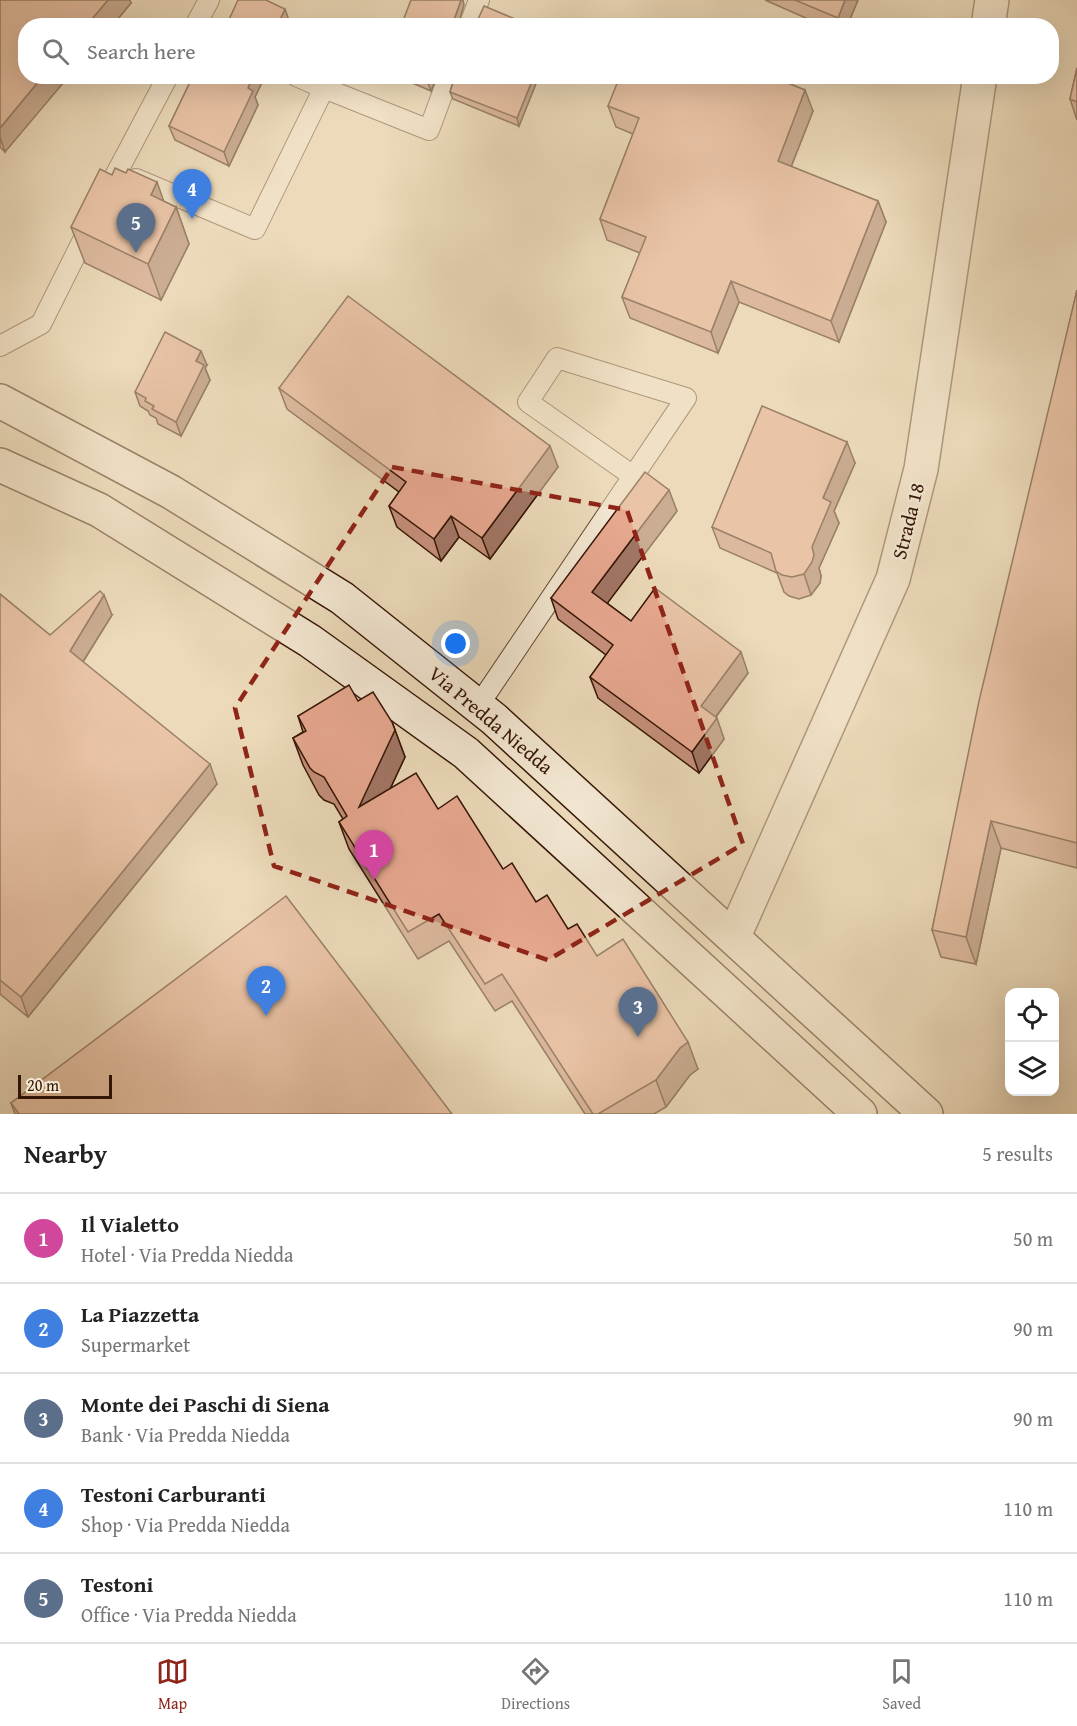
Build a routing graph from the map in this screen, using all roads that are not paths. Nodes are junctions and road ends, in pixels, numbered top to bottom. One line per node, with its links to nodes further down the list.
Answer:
1 (209, 0): 4 (lane)
2 (479, 0): 5 (lane)
3 (992, 0): 6 (main road)
4 (199, 18)
5 (472, 18)
6 (989, 18)
7 (164, 84): 12 (lane)
8 (315, 84): 11 (lane)
9 (446, 84): 11 (lane)
10 (979, 84): 18 (main road, Strada 18)
11 (324, 88): 12 (lane)
12 (117, 171): 13 (lane)
13 (0, 346)
14 (0, 401): 17 (main road, Via Predda Niedda)
15 (0, 465): 19 (main road)
16 (633, 476): 16 (lane); 17 (lane)
17 (478, 706): 18 (main road, Via Predda Niedda)
18 (734, 936): 20 (main road, Via Predda Niedda)
19 (860, 1114)
20 (926, 1114)

